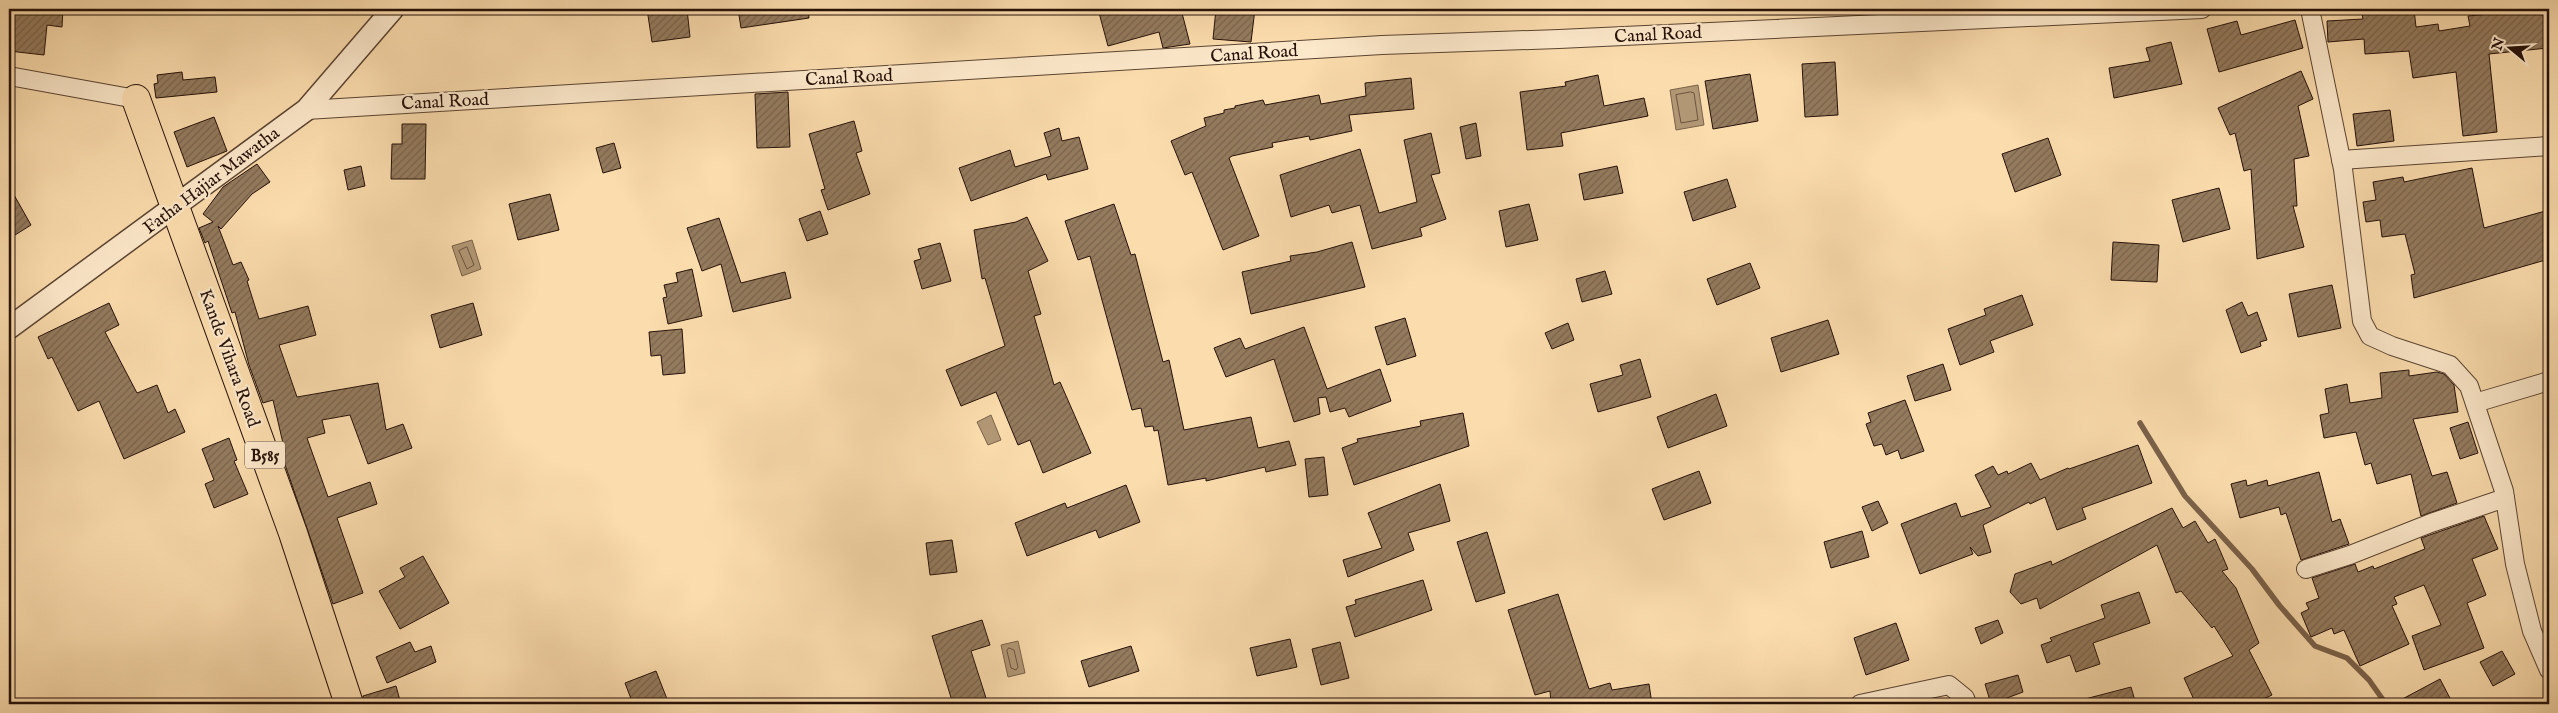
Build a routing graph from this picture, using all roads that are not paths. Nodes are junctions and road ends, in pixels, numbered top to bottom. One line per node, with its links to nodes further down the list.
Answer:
1 (2202, 9): 6 (street, Canal Road)
2 (2310, 9): 8 (street)
3 (387, 12): 6 (street, Fatha Hajiar Mawatha)
4 (9, 76): 5 (street)
5 (136, 99): 9 (main road, Kande Vihara Road / B585)
6 (306, 110): 9 (street, Fatha Hajiar Mawatha)
7 (2549, 146): 8 (street)
8 (2341, 160): 12 (street)
9 (175, 208): 10 (street, Fatha Hajiar Mawatha); 16 (main road, Kande Vihara Road / B585)
10 (9, 328)
11 (2549, 380): 12 (street)
12 (2475, 403): 13 (street)
13 (2505, 498): 14 (street); 15 (street)
14 (2306, 569)
15 (2549, 670)
16 (349, 704)
17 (1860, 704): 18 (street)
18 (1967, 704)

